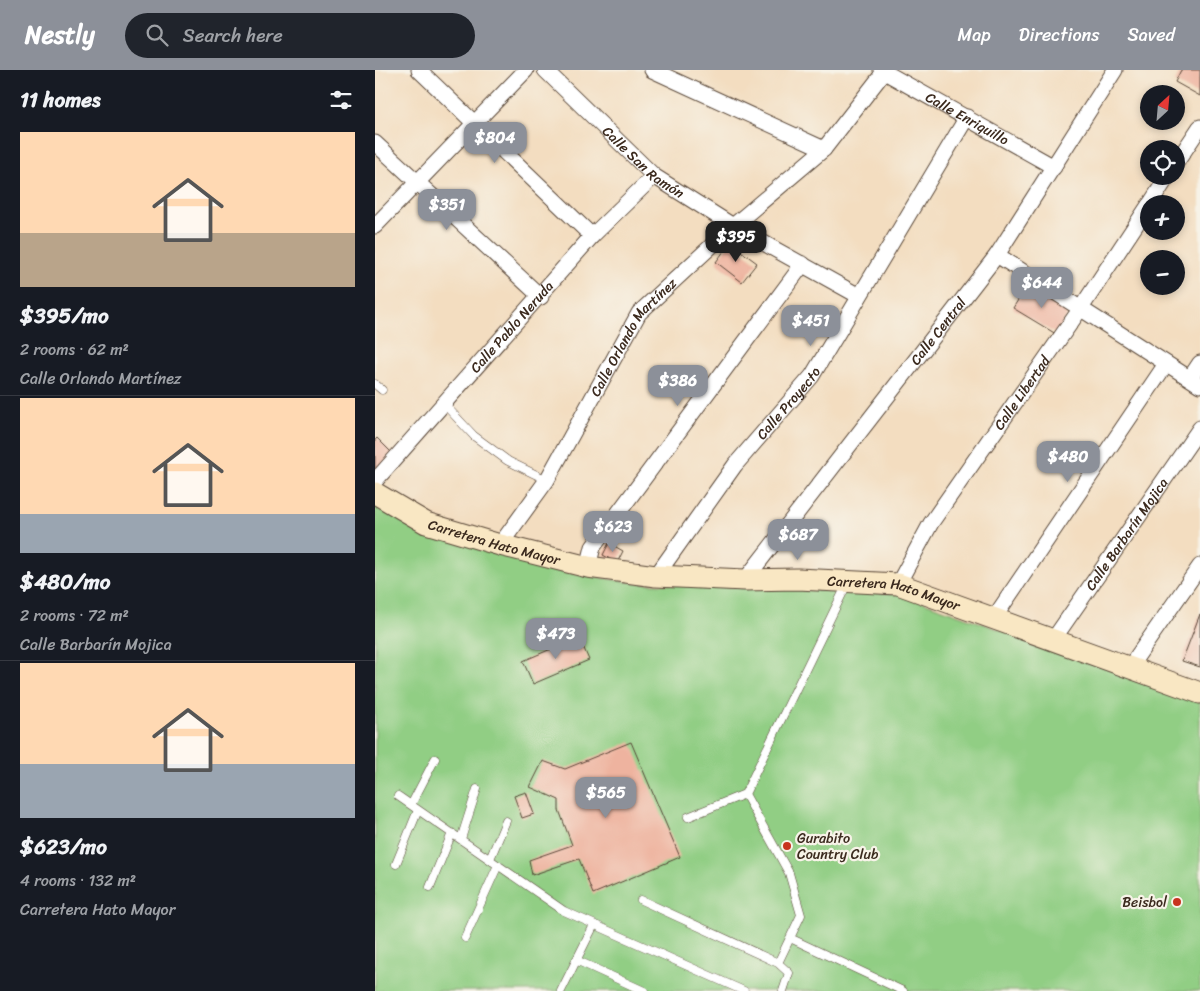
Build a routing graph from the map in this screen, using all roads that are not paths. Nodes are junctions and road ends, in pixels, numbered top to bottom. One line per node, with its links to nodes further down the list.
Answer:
1 (419, 70): 8 (street)
2 (526, 70): 8 (street)
3 (545, 70): 14 (street, Calle San Ramón)
4 (652, 70): 11 (street)
5 (1115, 70): 13 (street, Calle Central)
6 (883, 71): 7 (street, Calle Enriquillo); 11 (street, Calle Orlando Martínez)
7 (967, 117): 13 (street, Calle Enriquillo); 22 (street, Calle Proyecto)
8 (475, 124): 15 (street); 19 (street)
9 (1200, 127): 12 (street)
10 (375, 143): 15 (street)
11 (824, 149): 18 (street, Calle Orlando Martínez)
12 (1185, 150)
13 (1054, 167): 20 (street, Calle Central)
14 (654, 176): 18 (street, Calle San Ramón); 19 (street, Calle Pablo Neruda)
15 (417, 183): 17 (street); 23 (street)
16 (1140, 218): 24 (street, Calle Libertad)
17 (375, 226)
18 (733, 226): 21 (street, Calle San Ramón); 32 (street, Calle Orlando Martínez)
19 (592, 236): 23 (street, Calle Pablo Neruda)
20 (997, 255): 24 (street); 39 (street, Calle Central)
21 (803, 264): 22 (street, Calle San Ramón); 37 (street)
22 (859, 296): 38 (street, Calle Proyecto)
23 (541, 297): 30 (street, Calle Pablo Neruda)
24 (1081, 308): 26 (street); 41 (street, Calle Libertad)
25 (1200, 363): 27 (street)
26 (1167, 364): 27 (street); 42 (street)
27 (1195, 382)
28 (375, 384): 29 (lane)
29 (381, 390)
30 (445, 405): 32 (lane); 33 (street, Calle Pablo Neruda)
31 (1200, 428): 43 (street, Calle Barbarín Mojica)
32 (547, 480): 35 (street, Calle Orlando Martínez)
33 (375, 481)
34 (375, 494): 35 (street, Carretera Hato Mayor)
35 (500, 545): 37 (street, Carretera Hato Mayor)
36 (1200, 566): 44 (street)
37 (589, 567): 38 (street, Carretera Hato Mayor)
38 (656, 576): 39 (street, Carretera Hato Mayor)
39 (745, 580): 40 (street, Carretera Hato Mayor)
40 (847, 582): 41 (street, Carretera Hato Mayor); 48 (lane)
41 (898, 584): 42 (street, Carretera Hato Mayor)
42 (994, 618): 43 (street, Carretera Hato Mayor)
43 (1053, 640): 44 (street, Carretera Hato Mayor)
44 (1129, 668): 45 (street, Carretera Hato Mayor)
45 (1200, 693)
46 (435, 759): 50 (lane)
47 (477, 789): 55 (lane)
48 (745, 794): 52 (lane); 63 (lane)
49 (398, 796): 50 (lane)
50 (411, 805): 51 (lane)
51 (418, 810): 54 (lane); 57 (lane)
52 (688, 817)
53 (506, 821): 56 (lane)
54 (452, 833): 55 (lane); 59 (lane)
55 (461, 839): 56 (lane)
56 (489, 859): 58 (lane)
57 (396, 864)
58 (498, 865): 61 (lane); 62 (lane)
59 (430, 887)
60 (641, 900): 65 (lane)
61 (594, 925): 64 (lane); 68 (lane)
62 (465, 938)
63 (790, 938): 65 (lane); 70 (lane)
64 (576, 960): 66 (lane); 67 (lane)
65 (778, 963): 69 (lane)
66 (561, 991)
67 (644, 991)
68 (744, 991)
69 (783, 991)
70 (903, 991)

